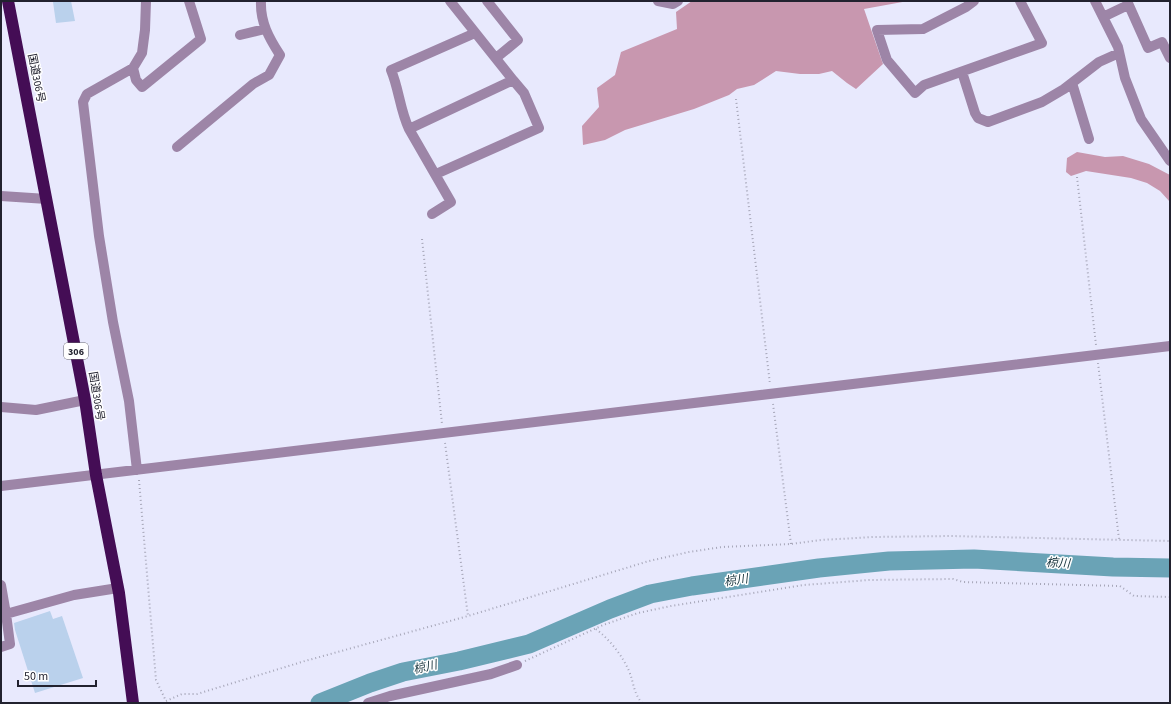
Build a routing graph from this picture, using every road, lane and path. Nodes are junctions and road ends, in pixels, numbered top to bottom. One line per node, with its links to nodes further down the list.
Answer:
1 (8, 1): 33 (highway, 国道306号 / 306)
2 (146, 1): 21 (street)
3 (189, 1): 21 (street)
4 (261, 1): 14 (street)
5 (450, 1): 15 (street)
6 (487, 1): 19 (street)
7 (658, 1): 8 (street)
8 (678, 1)
9 (974, 1): 22 (street)
10 (1020, 1): 22 (street)
11 (1095, 1): 13 (street)
12 (1128, 3): 13 (street); 17 (street)
13 (1103, 17): 18 (street)
14 (266, 29): 16 (street); 28 (street)
15 (475, 33): 19 (street); 26 (street)
16 (240, 35)
17 (1166, 40): 20 (street)
18 (1119, 53): 24 (street); 29 (street)
19 (496, 58): 23 (street)
20 (1170, 58)
21 (133, 68): 42 (street)
22 (962, 72): 24 (street)
23 (513, 80): 26 (street); 30 (street)
24 (1072, 83): 27 (street)
25 (736, 99): 38 (path)
26 (409, 129): 30 (street)
27 (1089, 139)
28 (177, 147)
29 (1170, 161)
30 (436, 174): 34 (street)
31 (1077, 177): 37 (path)
32 (1, 196): 33 (street)
33 (47, 199): 39 (highway, 国道306号 / 306)
34 (432, 214)
35 (422, 239): 41 (path)
36 (1170, 346): 37 (street)
37 (1097, 354): 38 (street); 45 (path)
38 (771, 394): 41 (street); 47 (path)
39 (85, 400): 40 (street); 43 (highway, 国道306号 / 306)
40 (1, 407)
41 (443, 432): 42 (street); 52 (path)
42 (137, 470): 43 (street); 52 (path)
43 (96, 475): 44 (street); 49 (highway, 国道306号 / 306)
44 (1, 486)
45 (1119, 539): 46 (path); 47 (path)
46 (1170, 541)
47 (791, 544): 52 (path)
48 (1, 585): 51 (street)
49 (118, 588): 51 (street); 56 (highway, 国道306号 / 306)
50 (1170, 597): 53 (path)
51 (6, 614): 54 (street)
52 (468, 616)
53 (596, 629): 55 (path); 58 (path)
54 (1, 647)
55 (517, 665): 57 (street)
56 (133, 703)
57 (368, 703)
58 (642, 703)

